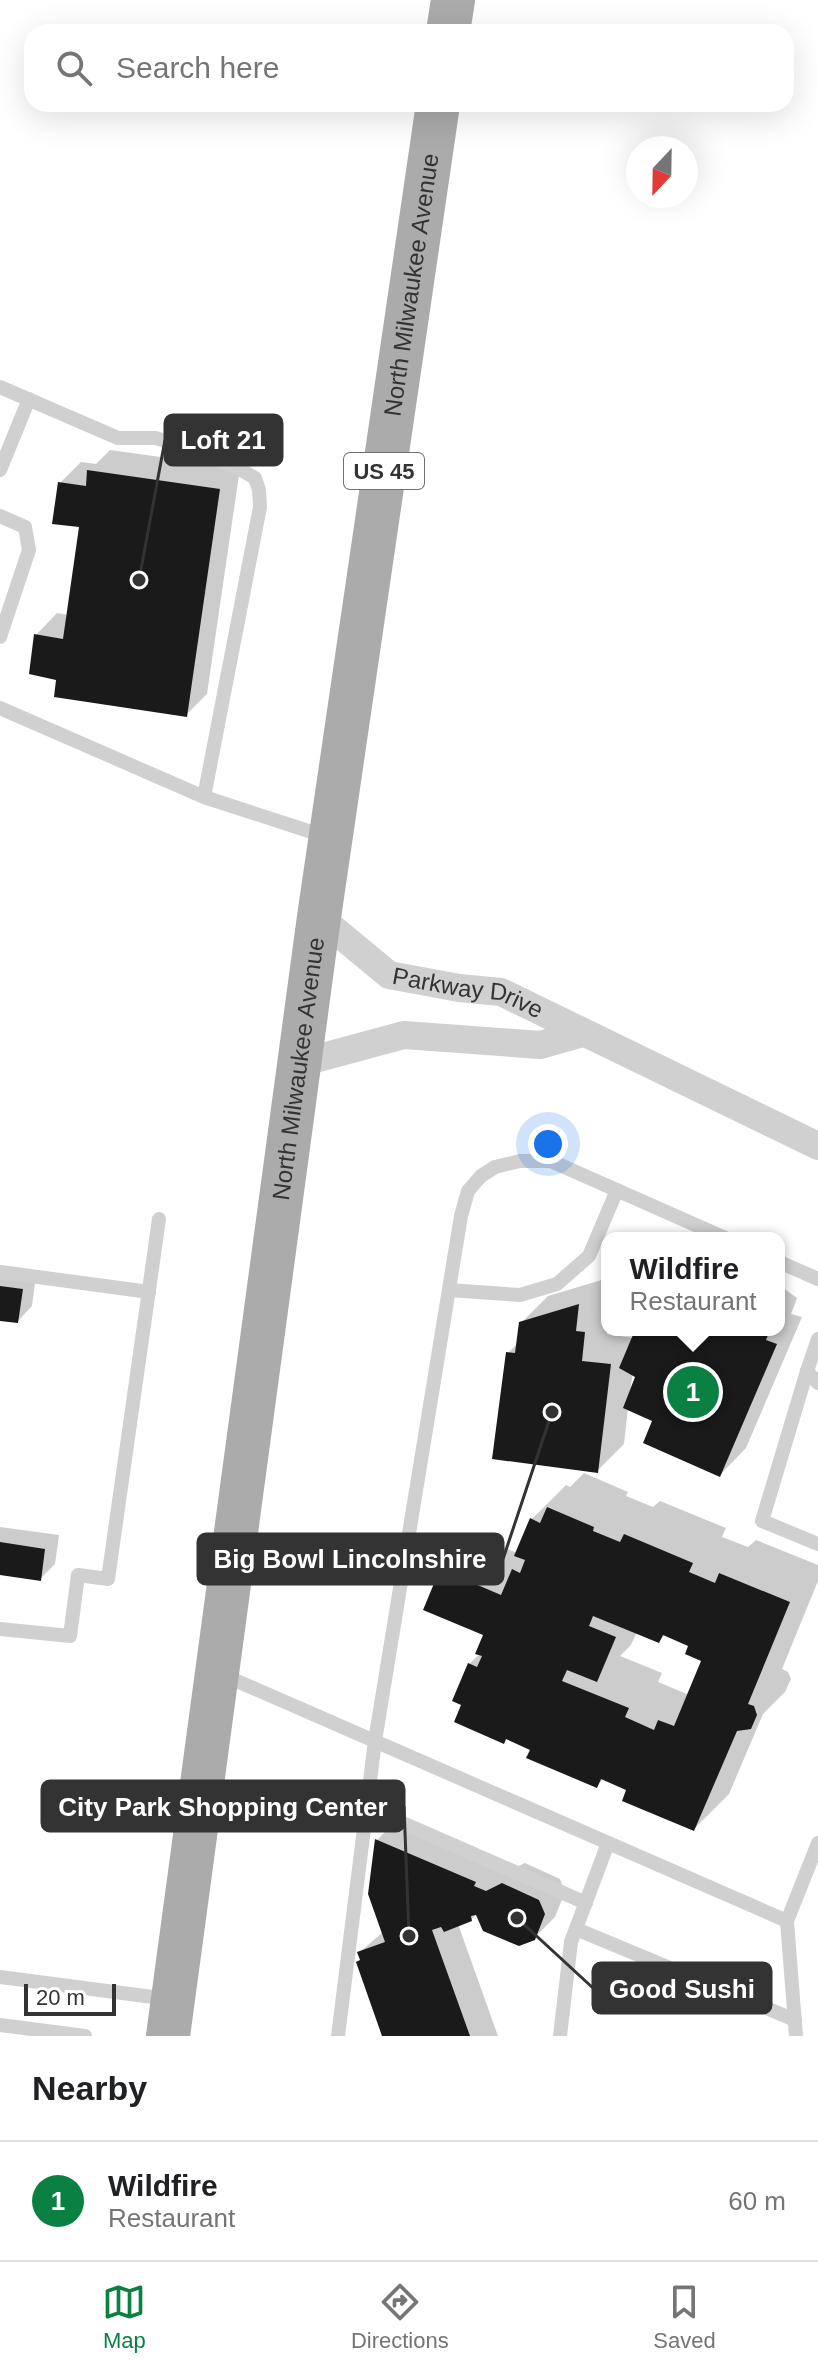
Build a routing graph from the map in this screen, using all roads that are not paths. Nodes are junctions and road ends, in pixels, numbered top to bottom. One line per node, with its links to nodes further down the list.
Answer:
1 (453, 0): 2 (main road)
2 (449, 24)
3 (437, 112): 11 (main road, North Milwaukee Avenue / US 45)
4 (0, 387): 5 (lane)
5 (29, 399): 6 (lane); 10 (lane)
6 (0, 470)
7 (0, 516): 8 (lane)
8 (0, 637)
9 (0, 708): 10 (lane)
10 (204, 797): 11 (lane)
11 (331, 838): 12 (main road, North Milwaukee Avenue / US 45)
12 (319, 917): 13 (street, Parkway Drive); 14 (main road, North Milwaukee Avenue / US 45)
13 (583, 1033): 14 (street, Parkway Drive); 15 (street, Parkway Drive)
14 (300, 1063): 29 (main road, North Milwaukee Avenue / US 45)
15 (818, 1146)
16 (617, 1190): 18 (lane); 22 (lane); 22 (lane)
17 (159, 1219): 23 (lane)
18 (712, 1232)
19 (785, 1265): 21 (lane)
20 (1, 1272): 23 (lane)
21 (818, 1279)
22 (449, 1290): 30 (lane)
23 (149, 1292): 28 (lane)
24 (818, 1339): 25 (lane)
25 (807, 1371): 26 (lane); 27 (lane)
26 (818, 1383)
27 (818, 1544)
28 (0, 1629)
29 (217, 1672): 30 (lane); 38 (main road, North Milwaukee Avenue / US 45)
30 (375, 1741): 31 (lane); 32 (lane)
31 (366, 1807): 34 (lane); 42 (lane)
32 (608, 1843): 34 (lane); 35 (lane)
33 (818, 1843): 35 (lane)
34 (586, 1903): 36 (lane)
35 (787, 1921): 39 (lane)
36 (576, 1929): 39 (lane); 43 (lane)
37 (0, 1977): 38 (lane)
38 (170, 2018)
39 (795, 2020): 44 (lane)
40 (0, 2025): 41 (lane)
41 (85, 2036)
42 (338, 2036)
43 (560, 2036)
44 (796, 2036)

